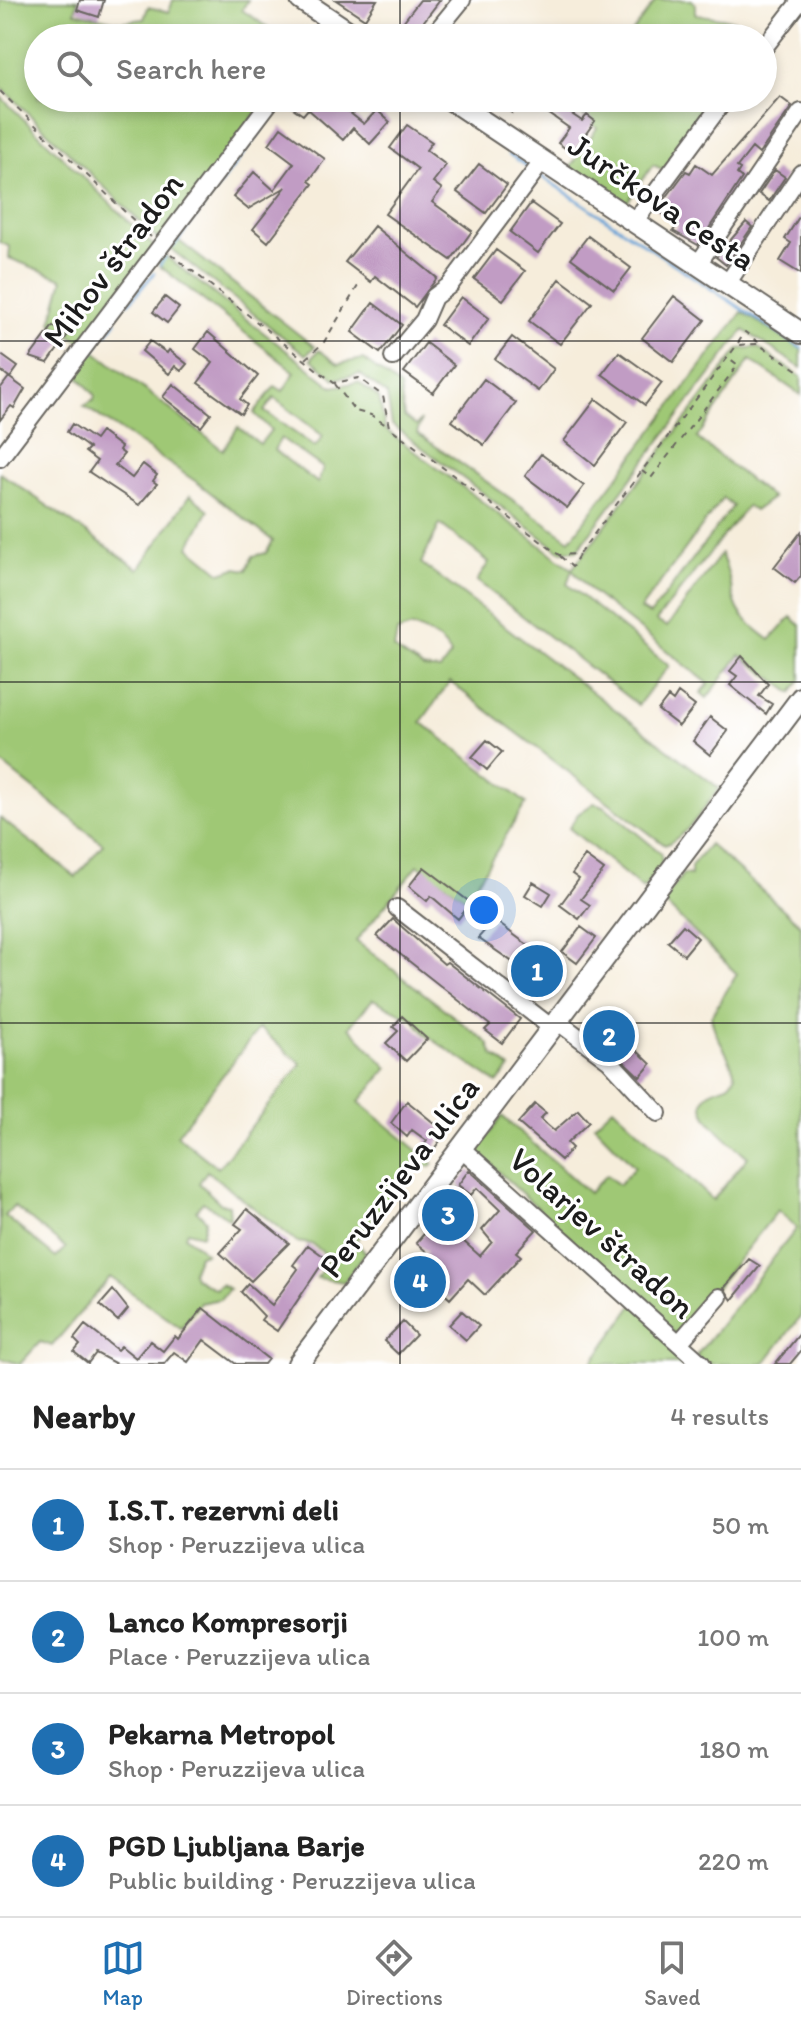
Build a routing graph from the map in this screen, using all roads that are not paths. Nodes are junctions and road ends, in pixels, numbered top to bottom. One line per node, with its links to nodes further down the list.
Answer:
1 (301, 0): 4 (main road)
2 (462, 0): 5 (street)
3 (801, 0): 6 (street)
4 (319, 24)
5 (442, 24)
6 (777, 31)
7 (262, 112): 18 (street, Mihov štradon)
8 (466, 112): 11 (main road, Jurčkova cesta)
9 (716, 112): 13 (street)
10 (801, 112): 14 (street)
11 (537, 169): 13 (main road, Jurčkova cesta); 17 (street)
12 (801, 173): 15 (street)
13 (634, 222): 14 (main road, Jurčkova cesta)
14 (698, 264): 15 (main road, Jurčkova cesta)
15 (727, 284): 16 (main road, Jurčkova cesta)
16 (801, 333)
17 (393, 357)
18 (0, 458)
19 (801, 698): 21 (main road, Peruzzijeva ulica)
20 (397, 908): 21 (street)
21 (554, 1025): 22 (street); 23 (main road, Peruzzijeva ulica)
22 (658, 1113)
23 (461, 1148): 25 (street, Volarjev štradon); 26 (main road, Peruzzijeva ulica)
24 (719, 1297): 25 (street)
25 (679, 1343): 27 (street, Volarjev štradon)
26 (298, 1364)
27 (702, 1364)

